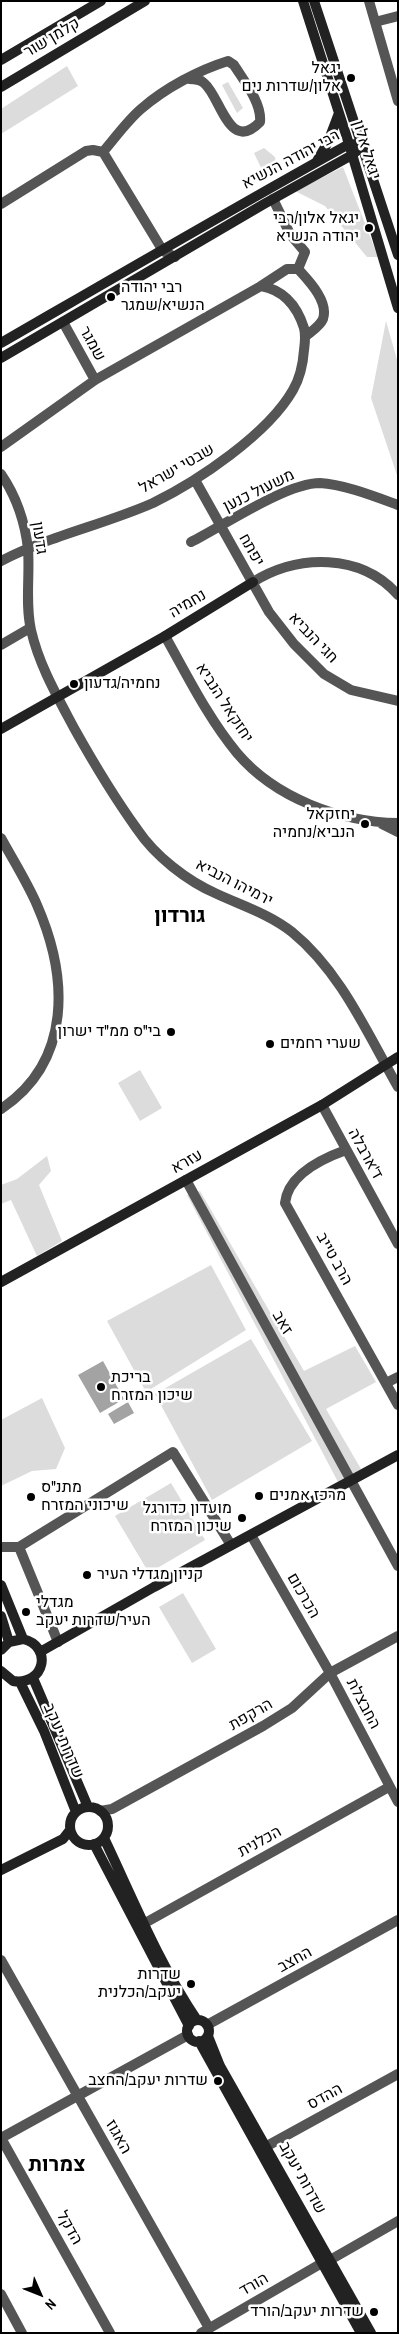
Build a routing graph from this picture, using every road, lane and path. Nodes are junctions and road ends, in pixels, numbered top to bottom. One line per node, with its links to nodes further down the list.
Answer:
1 (101, 1): 8 (street, קלמן שור)
2 (145, 1): 13 (street, קלמן שור)
3 (302, 1): 15 (street, יגאל אלון)
4 (314, 1): 17 (street, יגאל אלון)
5 (369, 1): 7 (street)
6 (398, 16): 7 (street)
7 (375, 22): 10 (street)
8 (1, 60)
9 (211, 68): 11 (street); 12 (street); 12 (street)
10 (394, 76): 14 (street)
11 (190, 78): 12 (street); 18 (street)
12 (206, 84)
13 (1, 87)
14 (397, 95)
15 (339, 112): 16 (street, יגאל אלון); 20 (street)
16 (349, 144): 17 (street, רבי יהודה הנשיא); 19 (street, יגאל אלון); 20 (street, רבי יהודה הנשיא)
17 (363, 145): 19 (street, רבי יהודה הנשיא); 24 (street, יגאל אלון)
18 (103, 152): 22 (street); 23 (street)
19 (352, 155): 21 (street, רבי יהודה הנשיא); 29 (street, יגאל אלון)
20 (317, 161): 23 (street, רבי יהודה הנשיא)
21 (273, 199): 25 (street, רבי יהודה הנשיא); 27 (street)
22 (1, 204)
23 (163, 251): 25 (street); 26 (street); 32 (street, רבי יהודה הנשיא)
24 (398, 255)
25 (175, 257): 26 (street, רבי יהודה הנשיא)
26 (162, 264): 30 (street, רבי יהודה הנשיא)
27 (298, 269): 28 (street); 31 (street)
28 (261, 286): 31 (street, שבטי ישראל); 34 (street)
29 (398, 308)
30 (63, 322): 33 (street, רבי יהודה הנשיא); 34 (street, שמגר)
31 (306, 336): 37 (street, שבטי ישראל)
32 (1, 343)
33 (1, 358)
34 (95, 380): 35 (street)
35 (1, 447)
36 (1, 474): 41 (street, גדעון)
37 (195, 480): 39 (street, יפתח); 41 (street, שבטי ישראל)
38 (398, 505): 39 (street, משעול כנען)
39 (221, 527): 40 (street, משעול כנען); 43 (street, יפתח)
40 (191, 542)
41 (28, 548): 42 (street, שבטי ישראל); 45 (street, גדעון)
42 (1, 561)
43 (253, 582): 44 (street, נחמיה); 46 (street, נחמיה); 49 (street, חגי הנביא)
44 (398, 595)
45 (30, 628): 47 (street); 48 (street, גדעון)
46 (165, 636): 48 (street, נחמיה); 51 (street, יחזקאל הנביא)
47 (1, 645)
48 (57, 697): 50 (street, נחמיה); 56 (street, ירמיהו הנביא)
49 (398, 701)
50 (1, 729)
51 (377, 821): 52 (street, יחזקאל הנביא); 53 (street, יחזקאל הנביא)
52 (398, 823)
53 (398, 832)
54 (1, 838): 59 (street)
55 (398, 1057): 56 (street)
56 (386, 1066): 57 (street, ירמיהו הנביא); 58 (street, עזרא)
57 (398, 1087)
58 (322, 1105): 60 (street, ד'ארבלה); 61 (street, עזרא)
59 (1, 1109)
60 (346, 1150): 62 (street, ד'ארבלה); 65 (street, הרב טייב)
61 (186, 1180): 63 (street, עזרא); 68 (street, זאב)
62 (398, 1244)
63 (1, 1282)
64 (398, 1377): 65 (street)
65 (386, 1383): 66 (street, הרב טייב)
66 (398, 1405)
67 (398, 1455): 68 (street)
68 (351, 1480): 69 (street); 73 (street, זאב)
69 (251, 1535): 70 (street); 83 (street, הכרכום)
70 (231, 1545): 72 (street); 79 (street)
71 (1, 1546): 72 (street)
72 (19, 1546): 79 (street)
73 (398, 1566)
74 (1, 1585): 77 (street)
75 (1, 1616): 78 (street)
76 (398, 1636): 83 (street, הרקפת)
77 (23, 1639): 78 (street); 81 (street)
78 (9, 1642): 80 (street)
79 (58, 1642): 81 (street)
80 (1, 1650)
81 (40, 1652): 84 (street)
82 (2, 1673): 85 (street)
83 (330, 1673): 86 (street, החבצלת); 89 (street, הרקפת)
84 (34, 1678): 85 (street); 88 (street, שדרות יעקב)
85 (20, 1682): 91 (street, שדרות יעקב)
86 (389, 1787): 87 (street, החבצלת); 98 (street, הכלנית)
87 (398, 1802)
88 (88, 1807): 90 (street); 91 (street)
89 (112, 1809): 90 (street, הרקפת); 92 (street)
90 (100, 1811): 92 (street)
91 (76, 1812): 93 (street)
92 (107, 1820): 94 (street)
93 (72, 1834): 95 (street); 96 (street)
94 (104, 1838): 95 (street); 98 (street)
95 (94, 1844): 100 (street)
96 (2, 1869)
97 (398, 1920): 101 (street, החצב)
98 (145, 1923): 100 (street)
99 (1, 1960): 103 (street, האגוז)
100 (192, 2027): 101 (street); 101 (street); 103 (street)
101 (205, 2034): 105 (street, שדרות יעקב); 107 (street, שדרות יעקב)
102 (398, 2074): 105 (street, ההדס)
103 (77, 2095): 104 (street); 109 (street, האגוז)
104 (1, 2138): 111 (street, הדקל)
105 (267, 2146): 107 (street, שדרות יעקב)
106 (398, 2221): 107 (street, הורד)
107 (326, 2261): 109 (street, הורד); 112 (street, שדרות יעקב); 113 (street, שדרות יעקב)
108 (2, 2297): 110 (street)
109 (205, 2330)
110 (22, 2333)
111 (110, 2333)
112 (361, 2333)
113 (371, 2333)

